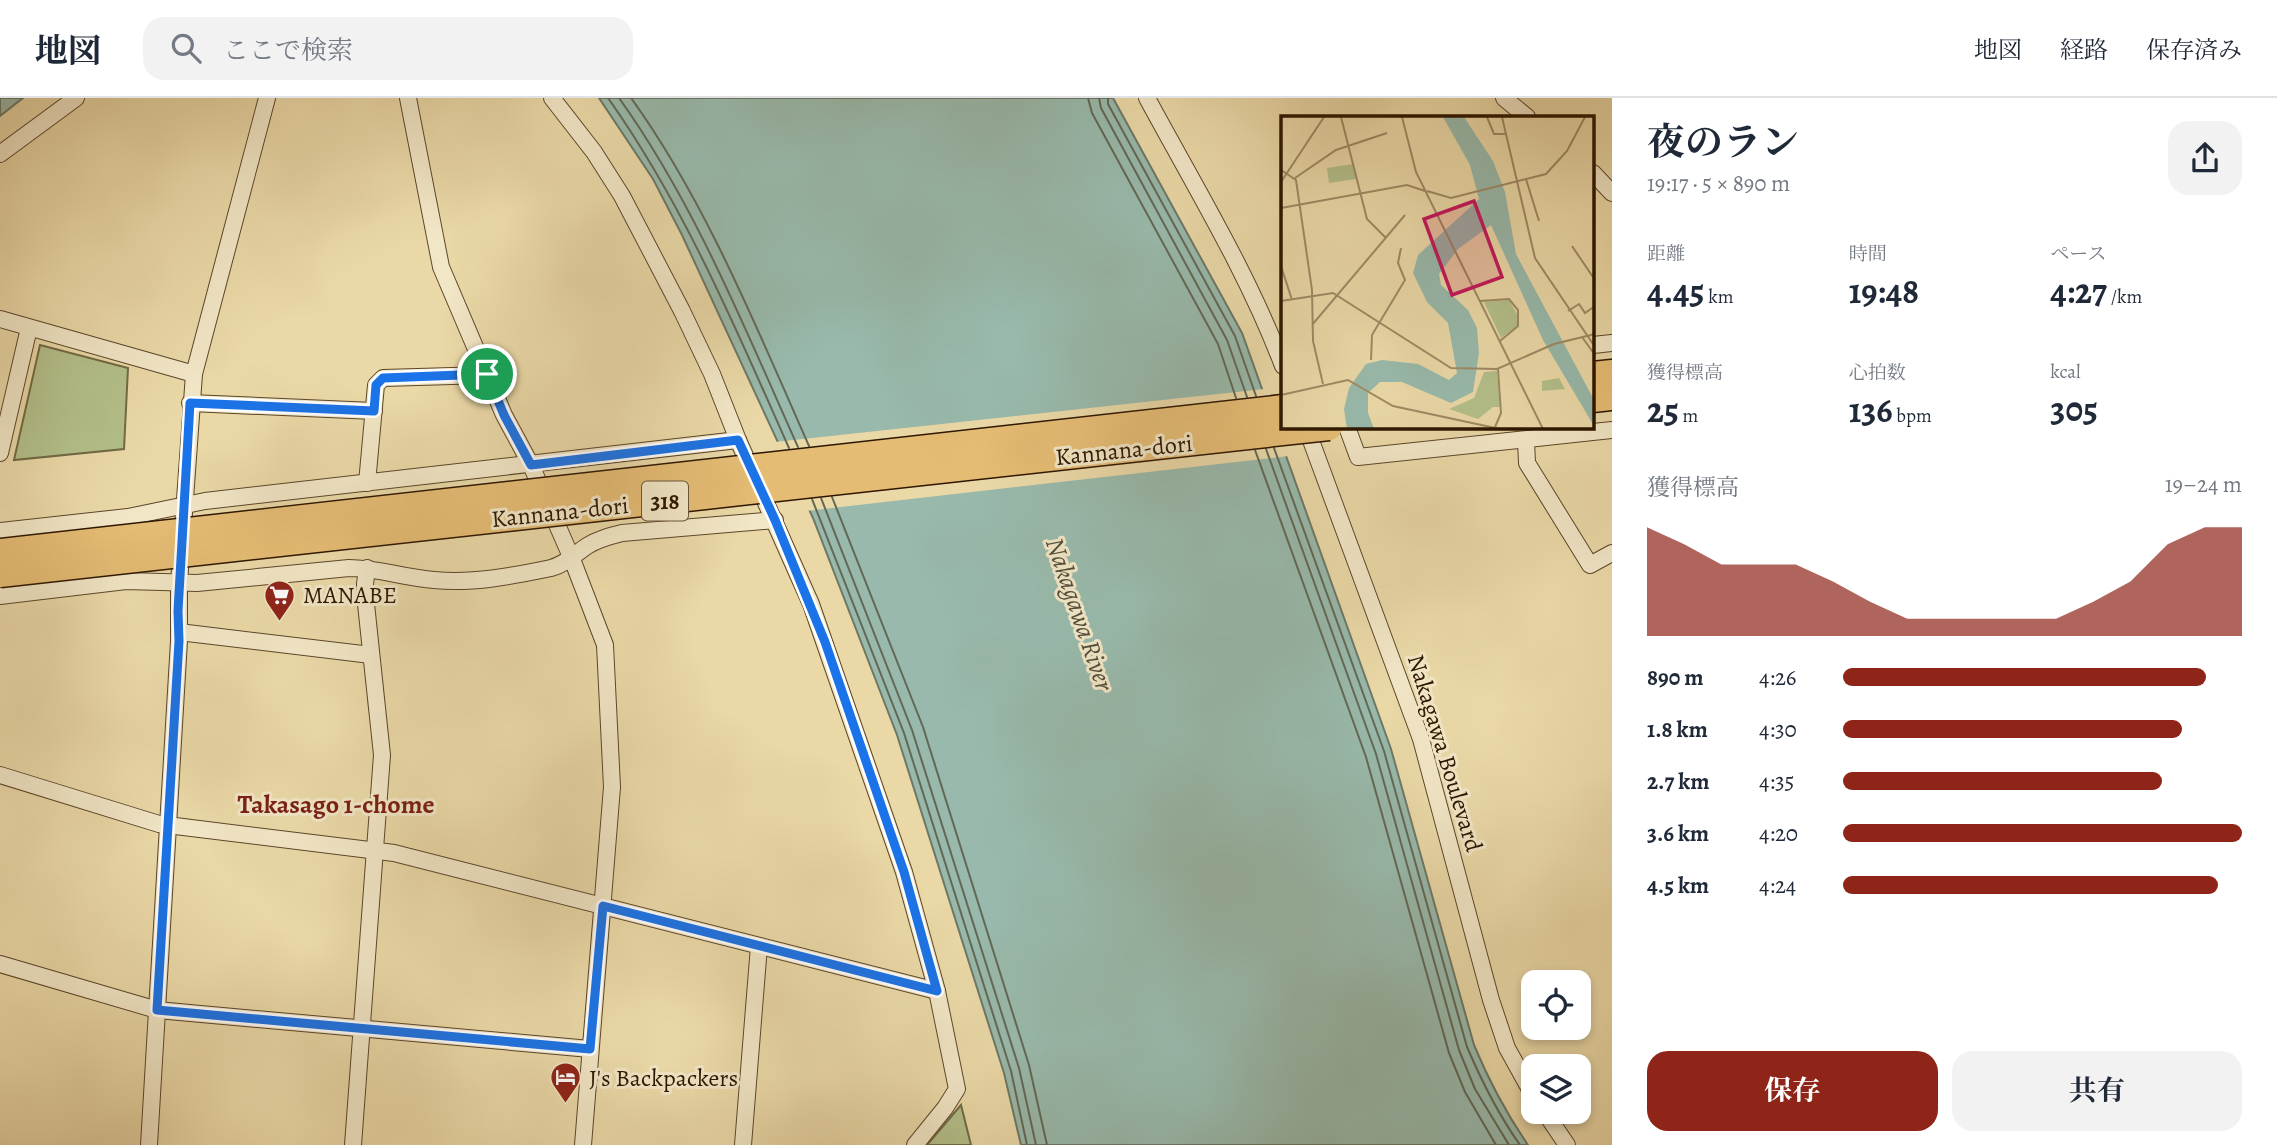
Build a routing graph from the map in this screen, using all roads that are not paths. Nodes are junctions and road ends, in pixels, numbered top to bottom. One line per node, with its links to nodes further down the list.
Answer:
1 (76, 98): 8 (street)
2 (267, 98): 17 (street)
3 (408, 98): 18 (street)
4 (552, 98): 29 (street)
5 (1146, 98): 15 (street)
6 (1504, 98): 7 (street)
7 (1526, 116)
8 (0, 154)
9 (1594, 174): 10 (street)
10 (1612, 193)
11 (0, 319): 12 (street)
12 (29, 327): 17 (street); 31 (street)
13 (1612, 343): 14 (street)
14 (1594, 345)
15 (1281, 361)
16 (1612, 373): 19 (main road)
17 (194, 374): 22 (street)
18 (487, 374): 24 (street); 32 (street)
19 (1594, 375)
20 (1612, 397): 21 (main road)
21 (1594, 399)
22 (190, 403): 24 (street); 34 (street)
23 (1281, 408): 37 (main road, Kannana-dori / 318, bridge)
24 (374, 411): 33 (street)
25 (1307, 429): 56 (street, Nakagawa Boulevard)
26 (1311, 429): 41 (main road, Kannana-dori / 318, bridge)
27 (1348, 429): 30 (street)
28 (1612, 430): 30 (street)
29 (738, 440): 32 (street); 35 (street)
30 (1525, 441): 38 (street)
31 (0, 453)
32 (531, 465): 33 (street); 39 (street)
33 (368, 483): 34 (street)
34 (184, 505): 36 (street); 42 (street)
35 (775, 520): 39 (street); 52 (street)
36 (0, 531)
37 (0, 552)
38 (1612, 553)
39 (572, 559): 40 (street); 49 (street)
40 (367, 568): 42 (street); 45 (street)
41 (0, 574)
42 (179, 583): 43 (street); 44 (street)
43 (0, 596)
44 (179, 632): 45 (street); 47 (street)
45 (371, 655): 48 (street)
46 (0, 775): 47 (street)
47 (167, 825): 48 (street); 53 (street)
48 (376, 850): 49 (street); 54 (street)
49 (603, 906): 50 (street); 55 (street)
50 (758, 946): 52 (street); 61 (street)
51 (0, 964): 53 (street)
52 (937, 991): 62 (street)
53 (157, 1010): 54 (street); 58 (street)
54 (361, 1027): 55 (street); 59 (street)
55 (590, 1049): 60 (street)
56 (1521, 1074)
57 (1553, 1124): 63 (street)
58 (149, 1145)
59 (353, 1145)
60 (583, 1145)
61 (743, 1145)
62 (915, 1145)
63 (1567, 1145)

